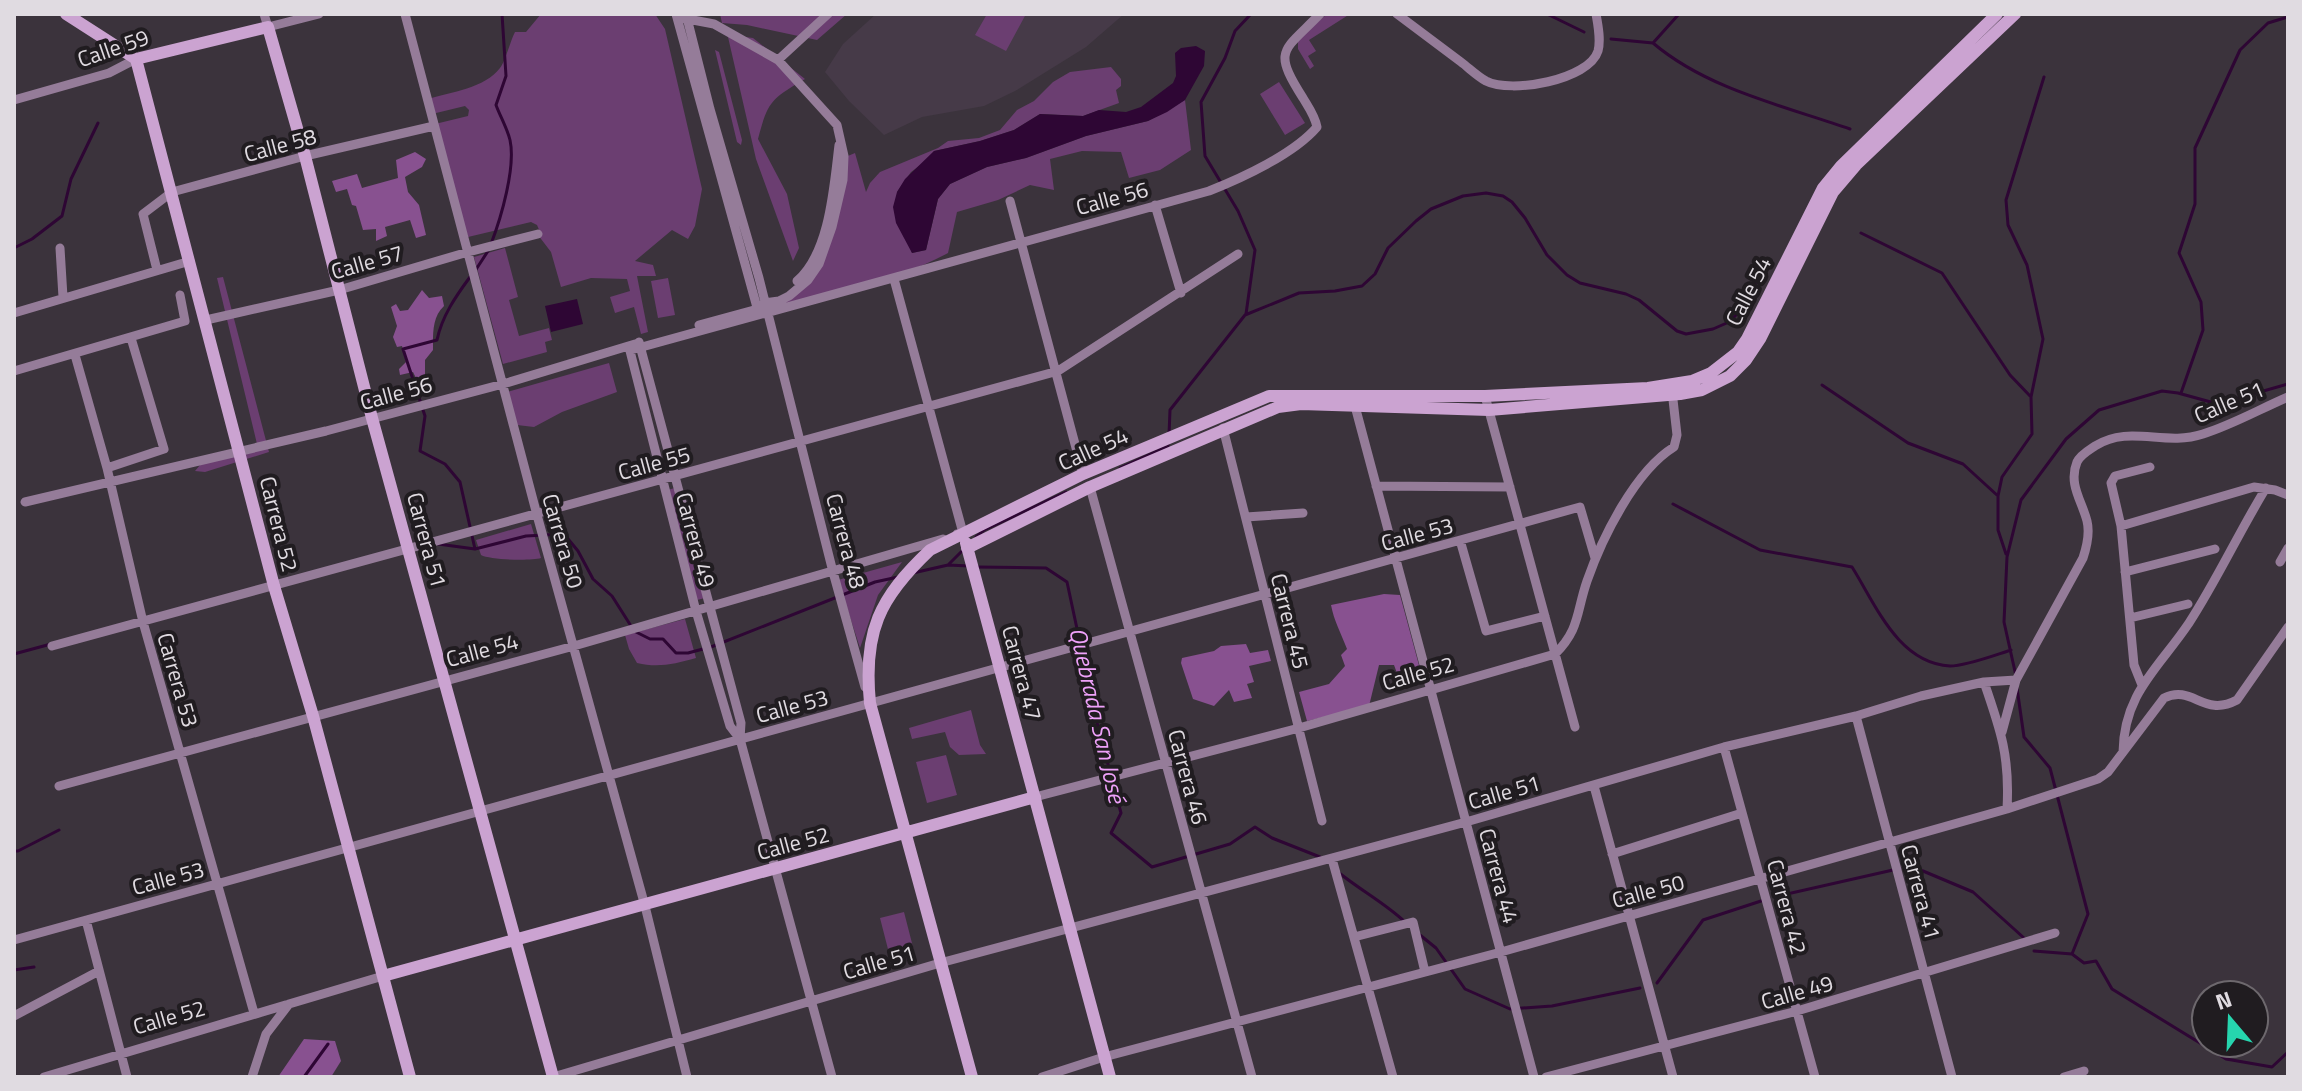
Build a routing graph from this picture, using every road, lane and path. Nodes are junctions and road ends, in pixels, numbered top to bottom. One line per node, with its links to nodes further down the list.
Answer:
1 (66, 14): 12 (main road)
2 (319, 14): 11 (street, Calle 59)
3 (405, 14): 16 (street, Carrera 50)
4 (828, 14): 13 (street)
5 (1320, 14): 20 (street, Calle 56)
6 (1397, 14): 7 (street)
7 (1596, 14)
8 (1997, 14): 14 (main road, Calle 54)
9 (2015, 14): 14 (main road, Calle 54)
10 (681, 16): 13 (street); 33 (street, Carrera 48)
11 (266, 21): 12 (main road, Calle 59); 17 (main road, Carrera 51)
12 (136, 59): 15 (street, Calle 59); 18 (main road, Carrera 52)
13 (778, 60): 33 (street)
14 (1952, 66): 42 (main road, Calle 54)
15 (14, 100)
16 (434, 126): 17 (street, Calle 58); 24 (street, Carrera 50)
17 (305, 156): 18 (street, Calle 58); 29 (main road, Carrera 51)
18 (172, 192): 26 (main road, Carrera 52); 27 (street, Calle 58)
19 (1010, 201): 22 (street)
20 (1155, 205): 22 (street, Calle 56); 30 (street)
21 (538, 234): 24 (street, Calle 57)
22 (1020, 241): 28 (street, Calle 56); 40 (street)
23 (60, 248): 32 (street)
24 (468, 252): 29 (street, Calle 57); 41 (street, Carrera 50)
25 (1238, 254): 30 (street, Calle 55)
26 (190, 261): 27 (street); 35 (main road, Carrera 52)
27 (157, 270): 32 (street)
28 (894, 279): 33 (street, Calle 56); 46 (street, Carrera 47)
29 (339, 290): 35 (street, Calle 57); 48 (main road, Carrera 51)
30 (1181, 293): 40 (street, Calle 55)
31 (180, 295): 36 (street)
32 (63, 297): 34 (street)
33 (764, 308): 37 (street, Calle 56); 50 (street, Carrera 48)
34 (14, 313)
35 (206, 320): 51 (main road, Carrera 52)
36 (131, 338): 38 (street); 53 (street)
37 (635, 346): 41 (street, Calle 56); 55 (street, Carrera 49); 56 (street, Carrera 49)
38 (75, 355): 39 (street); 53 (street, Carrera 53)
39 (14, 371)
40 (1058, 371): 46 (street, Calle 55); 54 (street)
41 (503, 384): 48 (street, Calle 56); 65 (street, Carrera 50)
42 (1672, 390): 43 (main road, Calle 54); 47 (main road, Calle 54); 76 (street)
43 (1485, 396): 47 (street); 54 (main road, Calle 54)
44 (2288, 397): 94 (street, Calle 51)
45 (1355, 406): 47 (main road, Calle 54); 49 (main road, Calle 54); 58 (street, Carrera 44)
46 (929, 408): 50 (street, Calle 55); 69 (street, Carrera 47)
47 (1489, 410): 60 (street)
48 (372, 418): 51 (street, Calle 56); 71 (main road, Carrera 51)
49 (1223, 428): 59 (main road, Calle 54); 66 (street, Carrera 45)
50 (800, 443): 55 (street, Calle 55); 78 (street, Carrera 48)
51 (240, 452): 57 (street, Calle 56); 80 (main road, Carrera 52)
52 (2150, 467): 68 (street)
53 (107, 468): 57 (street, Carrera 53)
54 (1083, 474): 69 (main road, Calle 54)
55 (674, 476): 56 (street, Calle 55); 83 (street, Carrera 49)
56 (661, 479): 65 (street, Calle 55); 84 (street, Carrera 49)
57 (110, 482): 63 (street, Calle 56); 87 (street, Carrera 53)
58 (1376, 486): 60 (street); 75 (street, Carrera 44)
59 (1090, 487): 72 (main road, Calle 54); 89 (street, Carrera 46)
60 (1510, 487): 67 (street)
61 (2266, 488): 62 (street); 68 (street); 97 (street)
62 (2288, 495)
63 (25, 502)
64 (1303, 513): 66 (street)
65 (537, 515): 71 (street, Calle 55); 91 (street, Carrera 50)
66 (1246, 517): 81 (street, Carrera 45)
67 (1520, 524): 70 (street, Calle 53); 76 (street, Calle 53); 85 (street)
68 (2121, 526): 79 (street)
69 (963, 533): 72 (main road, Carrera 47); 78 (street, Calle 54); 99 (main road)
70 (1460, 540): 75 (street, Calle 53); 85 (street)
71 (409, 548): 80 (street, Calle 55); 95 (main road, Carrera 51)
72 (967, 548): 93 (main road, Carrera 47)
73 (2288, 548): 77 (street)
74 (2215, 549): 79 (street)
75 (1396, 558): 81 (street, Calle 53); 98 (street, Carrera 44)
76 (1595, 558): 92 (street)
77 (2280, 562)
78 (833, 572): 83 (street, Calle 54); 99 (street, Carrera 48)
79 (2125, 572): 86 (street)
80 (274, 586): 87 (street, Calle 55); 100 (main road, Carrera 52)
81 (1265, 594): 89 (street, Calle 53); 103 (street, Carrera 45)
82 (2188, 604): 86 (street)
83 (709, 607): 84 (street, Calle 54); 105 (street, Carrera 49)
84 (696, 611): 91 (street, Calle 54); 105 (street, Carrera 49)
85 (1545, 616): 92 (street)
86 (2130, 618): 97 (street)
87 (143, 622): 90 (street, Calle 55); 107 (street, Carrera 53)
88 (2288, 627): 108 (street, Calle 50)
89 (1130, 632): 93 (street, Calle 53); 109 (street, Carrera 46)
90 (52, 646)
91 (574, 646): 95 (street, Calle 54); 110 (street, Carrera 50)
92 (1555, 654): 98 (street, Calle 52); 102 (street)
93 (999, 668): 99 (street, Calle 53); 113 (main road, Carrera 47)
94 (2016, 680): 96 (street, Calle 51); 104 (street)
95 (444, 682): 100 (street, Calle 54); 115 (main road, Carrera 51)
96 (1984, 682): 101 (street, Calle 51); 104 (street)
97 (2142, 685): 108 (street)
98 (1431, 690): 103 (street, Calle 52); 118 (street, Carrera 44)
99 (870, 703): 105 (street, Calle 53); 119 (main road, Carrera 48)
100 (313, 716): 107 (street, Calle 54); 121 (main road, Carrera 52)
101 (1856, 716): 106 (street, Calle 51); 120 (street, Carrera 41)
102 (1575, 727)
103 (1299, 728): 109 (street, Calle 52); 117 (street, Carrera 45)
104 (2002, 732): 114 (street)
105 (740, 739): 110 (street, Calle 53); 124 (street, Carrera 49)
106 (1724, 747): 112 (street, Calle 51); 116 (street, Carrera 42)
107 (180, 752): 111 (street, Calle 54); 126 (street, Carrera 53)
108 (2123, 752): 114 (street, Calle 50)
109 (1166, 764): 113 (street, Calle 52); 127 (street, Carrera 46)
110 (608, 776): 115 (street, Calle 53); 128 (street, Carrera 50)
111 (59, 786)
112 (1594, 786): 118 (street, Calle 51); 122 (street)
113 (1035, 797): 119 (main road, Calle 52); 131 (main road, Carrera 47)
114 (2007, 809): 120 (street, Calle 50)
115 (479, 811): 121 (street, Calle 53); 135 (main road, Carrera 51)
116 (1742, 813): 122 (street); 125 (street, Carrera 42)
117 (1322, 821)
118 (1466, 822): 123 (street, Calle 51); 136 (street, Carrera 44)
119 (907, 834): 124 (main road, Calle 52); 137 (main road, Carrera 48)
120 (1889, 842): 125 (street, Calle 50); 140 (street, Carrera 41)
121 (347, 848): 126 (street, Calle 53); 141 (main road, Carrera 52)
122 (1612, 854): 129 (street)
123 (1332, 859): 127 (street, Calle 51); 133 (street)
124 (774, 869): 128 (main road, Calle 52); 143 (street, Carrera 49)
125 (1760, 879): 129 (street, Calle 50); 145 (street, Carrera 42)
126 (218, 883): 130 (street, Calle 53); 146 (street, Carrera 53)
127 (1202, 894): 131 (street, Calle 51); 148 (street, Carrera 46)
128 (645, 906): 135 (main road, Calle 52); 149 (street, Carrera 50)
129 (1629, 914): 136 (street, Calle 50); 150 (street)
130 (86, 920): 134 (street, Calle 53); 138 (street)
131 (1070, 927): 137 (street, Calle 51); 152 (main road, Carrera 47)
132 (2055, 933): 140 (street, Calle 49)
133 (1354, 937): 139 (street); 142 (street)
134 (14, 940)
135 (514, 942): 141 (main road, Calle 52); 158 (main road, Carrera 51)
136 (1501, 952): 139 (street, Calle 50); 166 (street, Carrera 44)
137 (940, 963): 143 (street, Calle 51); 161 (main road, Carrera 48)
138 (99, 971): 147 (street); 151 (street)
139 (1425, 972): 142 (street, Calle 50)
140 (1924, 973): 145 (street, Calle 49); 170 (street, Carrera 41)
141 (383, 976): 144 (street, Calle 52); 157 (main road, Carrera 52)
142 (1368, 987): 148 (street, Calle 50); 165 (street)
143 (810, 1000): 149 (street, Calle 51); 160 (street, Carrera 49)
144 (289, 1004): 146 (street, Calle 52); 156 (street)
145 (1797, 1011): 150 (street, Calle 49); 169 (street, Carrera 42)
146 (254, 1013): 151 (street, Calle 52)
147 (14, 1016)
148 (1237, 1023): 152 (street, Calle 50); 164 (street, Carrera 46)
149 (676, 1042): 158 (street, Calle 51); 159 (street, Carrera 50)
150 (1665, 1047): 167 (street, Calle 49); 168 (street)
151 (119, 1053): 154 (street, Calle 52); 155 (street)
152 (1104, 1057): 162 (street, Calle 50); 163 (main road, Carrera 47)
153 (2084, 1071): 171 (street)
154 (44, 1077)
155 (127, 1077)
156 (252, 1077)
157 (410, 1077)
158 (553, 1077)
159 (687, 1077)
160 (832, 1077)
161 (972, 1077)
162 (1042, 1077)
163 (1110, 1077)
164 (1252, 1077)
165 (1393, 1077)
166 (1534, 1077)
167 (1546, 1077)
168 (1673, 1077)
169 (1815, 1077)
170 (1952, 1077)
171 (2064, 1077)

